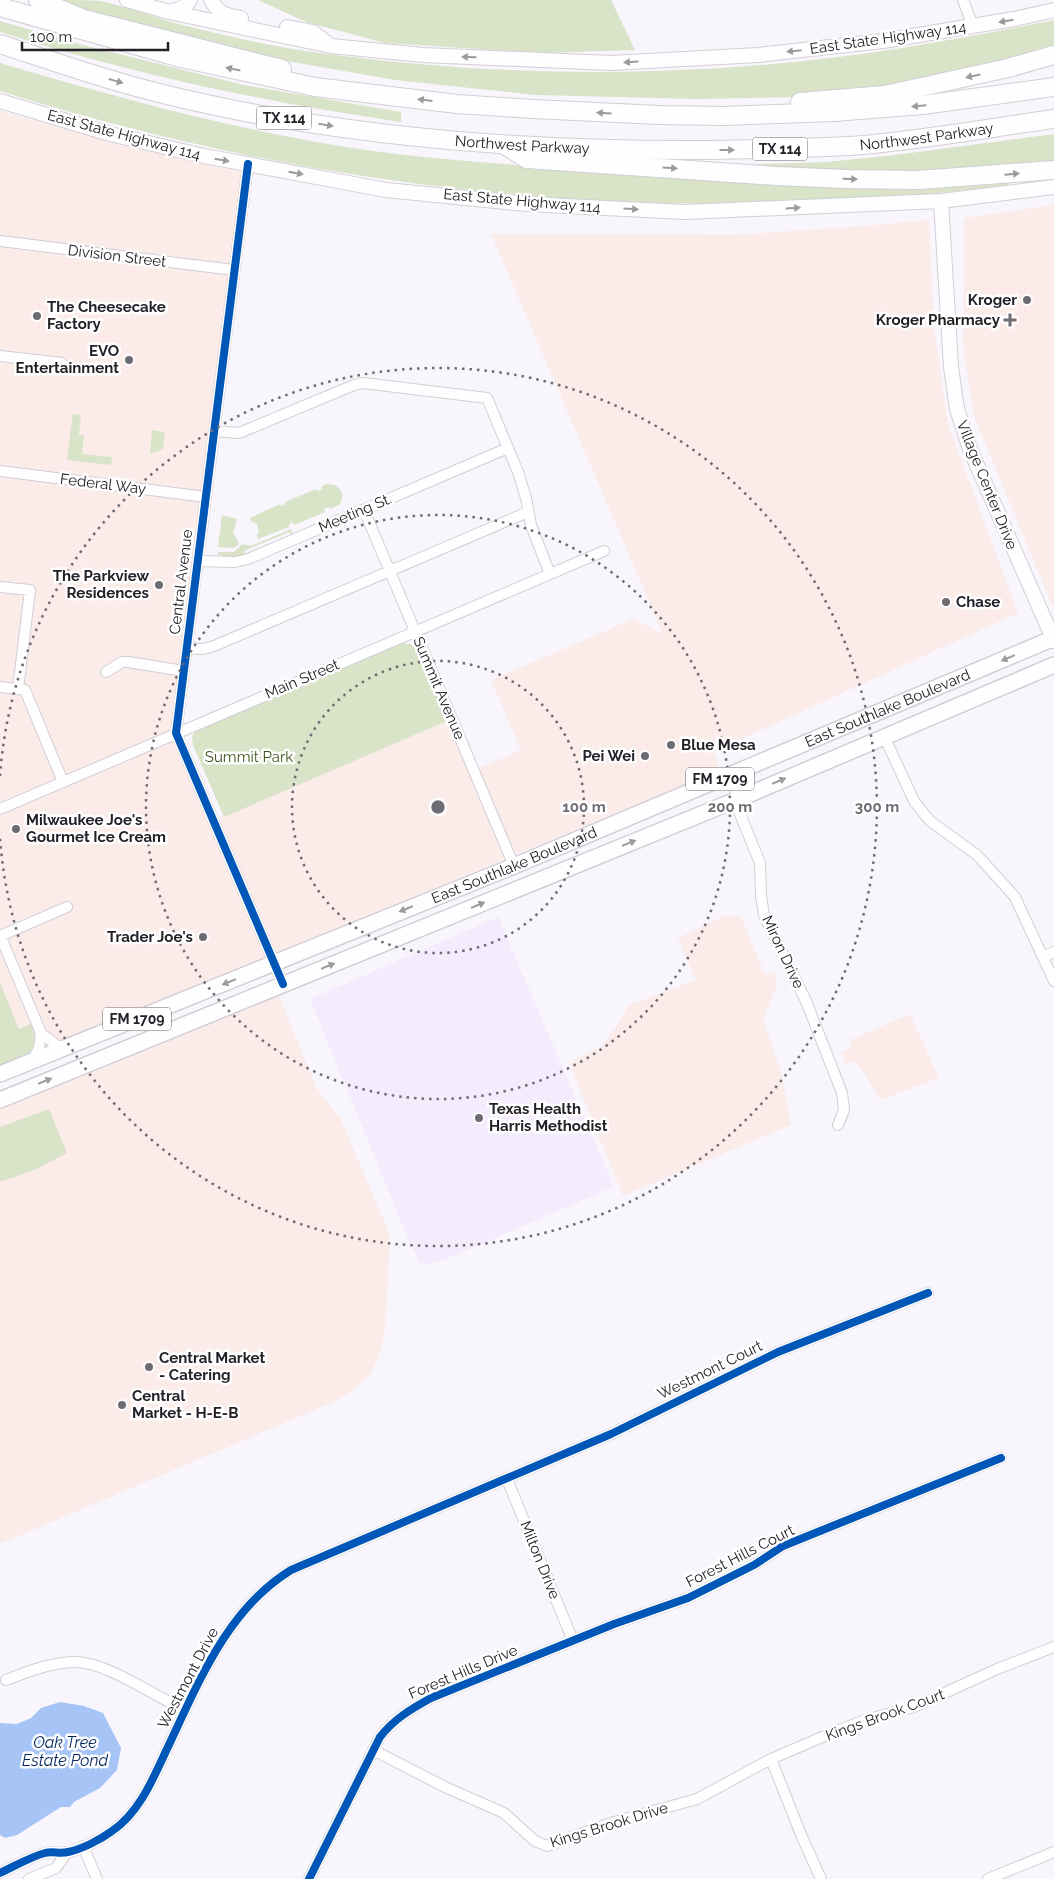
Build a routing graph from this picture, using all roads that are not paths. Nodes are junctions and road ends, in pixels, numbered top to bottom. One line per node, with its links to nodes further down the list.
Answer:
1 (38, 0): 16 (highway)
2 (127, 0): 8 (main road, East State Highway 114)
3 (190, 0): 8 (main road)
4 (211, 0): 11 (main road)
5 (964, 0): 9 (street)
6 (0, 7): 16 (highway, Northwest Parkway / TX 114, one-way to 6)
7 (1054, 10): 9 (main road, East State Highway 114, one-way to 9)
8 (170, 12): 11 (main road, East State Highway 114)
9 (973, 26): 11 (main road, East State Highway 114, one-way to 11)
10 (0, 44): 14 (highway, Northwest Parkway / TX 114)
11 (331, 46)
12 (1054, 55): 18 (highway, one-way to 18)
13 (0, 56): 14 (highway)
14 (69, 67): 20 (highway, Northwest Parkway / TX 114, one-way to 20)
15 (1054, 87): 18 (highway, Northwest Parkway / TX 114, one-way to 18)
16 (315, 88): 18 (highway, Northwest Parkway / TX 114, one-way to 16)
17 (0, 101): 21 (main road, East State Highway 114, one-way to 21)
18 (723, 116)
19 (1054, 119): 20 (highway, Northwest Parkway / TX 114, one-way to 19)
20 (504, 144): 22 (highway, one-way to 22)
21 (248, 164): 24 (main road, East State Highway 114, one-way to 24); 26 (street, Central Avenue)
22 (1054, 170)
23 (1054, 187): 24 (main road, East State Highway 114)
24 (941, 201): 41 (main road, Village Center Drive)
25 (0, 241): 26 (street, Division Street)
26 (234, 270): 29 (street, Central Avenue)
27 (0, 356): 28 (street)
28 (62, 364)
29 (214, 431): 30 (street); 32 (street, Central Avenue)
30 (508, 448): 33 (street, Meeting St.); 34 (street)
31 (0, 471): 32 (street, Federal Way)
32 (206, 497): 36 (street, Central Avenue)
33 (364, 510): 36 (street, Meeting St.); 37 (street, Summit Avenue)
34 (528, 512): 37 (street); 38 (street)
35 (604, 550): 38 (street, Main Street)
36 (198, 561): 42 (street, Central Avenue)
37 (390, 572): 40 (street, Summit Avenue); 42 (street)
38 (550, 574): 40 (street, Main Street)
39 (0, 586): 47 (street)
40 (414, 631): 48 (street, Main Street); 54 (street, Summit Avenue)
41 (1054, 639): 50 (main road, East Southlake Boulevard / FM 1709, one-way to 50)
42 (187, 648): 44 (street, Central Avenue)
43 (1054, 665): 49 (main road, East Southlake Boulevard / FM 1709)
44 (184, 670): 45 (street); 48 (street, Central Avenue)
45 (106, 672)
46 (0, 687): 47 (street)
47 (18, 689): 51 (street)
48 (176, 733): 51 (street, Main Street); 59 (street)
49 (884, 736): 52 (main road, East Southlake Boulevard / FM 1709, one-way to 49); 58 (street)
50 (732, 774): 52 (street, Miron Drive); 54 (main road, East Southlake Boulevard / FM 1709)
51 (63, 782): 53 (street, Main Street)
52 (736, 800): 61 (main road, East Southlake Boulevard / FM 1709, one-way to 52); 67 (street, Miron Drive)
53 (0, 809)
54 (514, 866): 59 (main road, East Southlake Boulevard / FM 1709, one-way to 59)
55 (66, 907): 56 (street)
56 (0, 936): 62 (street)
57 (1054, 952): 58 (street)
58 (1044, 956): 60 (street)
59 (274, 963): 61 (street); 63 (main road, East Southlake Boulevard / FM 1709, one-way to 63)
60 (1054, 981)
61 (283, 984): 66 (main road, East Southlake Boulevard / FM 1709, one-way to 61)
62 (42, 1033): 63 (street); 64 (street)
63 (66, 1048): 64 (main road, East Southlake Boulevard / FM 1709)
64 (32, 1061): 65 (main road, East Southlake Boulevard / FM 1709)
65 (0, 1074)
66 (0, 1100)
67 (838, 1125)
68 (928, 1293): 70 (street, Westmont Court)
69 (1001, 1458): 71 (street, Forest Hills Court)
70 (507, 1479): 71 (street, Milton Drive); 74 (street, Westmont Drive)
71 (573, 1641): 75 (street, Forest Hills Drive)
72 (1054, 1648): 76 (street, Kings Brook Court)
73 (6, 1680): 74 (street)
74 (185, 1710): 77 (street, Westmont Drive)
75 (373, 1750): 76 (street, Kings Brook Drive); 83 (street, Forest Hills Drive)
76 (771, 1759): 84 (street)
77 (82, 1846): 78 (street, Westmont Drive); 82 (street)
78 (67, 1852): 80 (street, Westmont Drive); 81 (street, Westmont Drive)
79 (1054, 1852): 85 (street)
80 (0, 1873)
81 (29, 1879)
82 (97, 1879)
83 (310, 1879)
84 (821, 1879)
85 (988, 1879)

